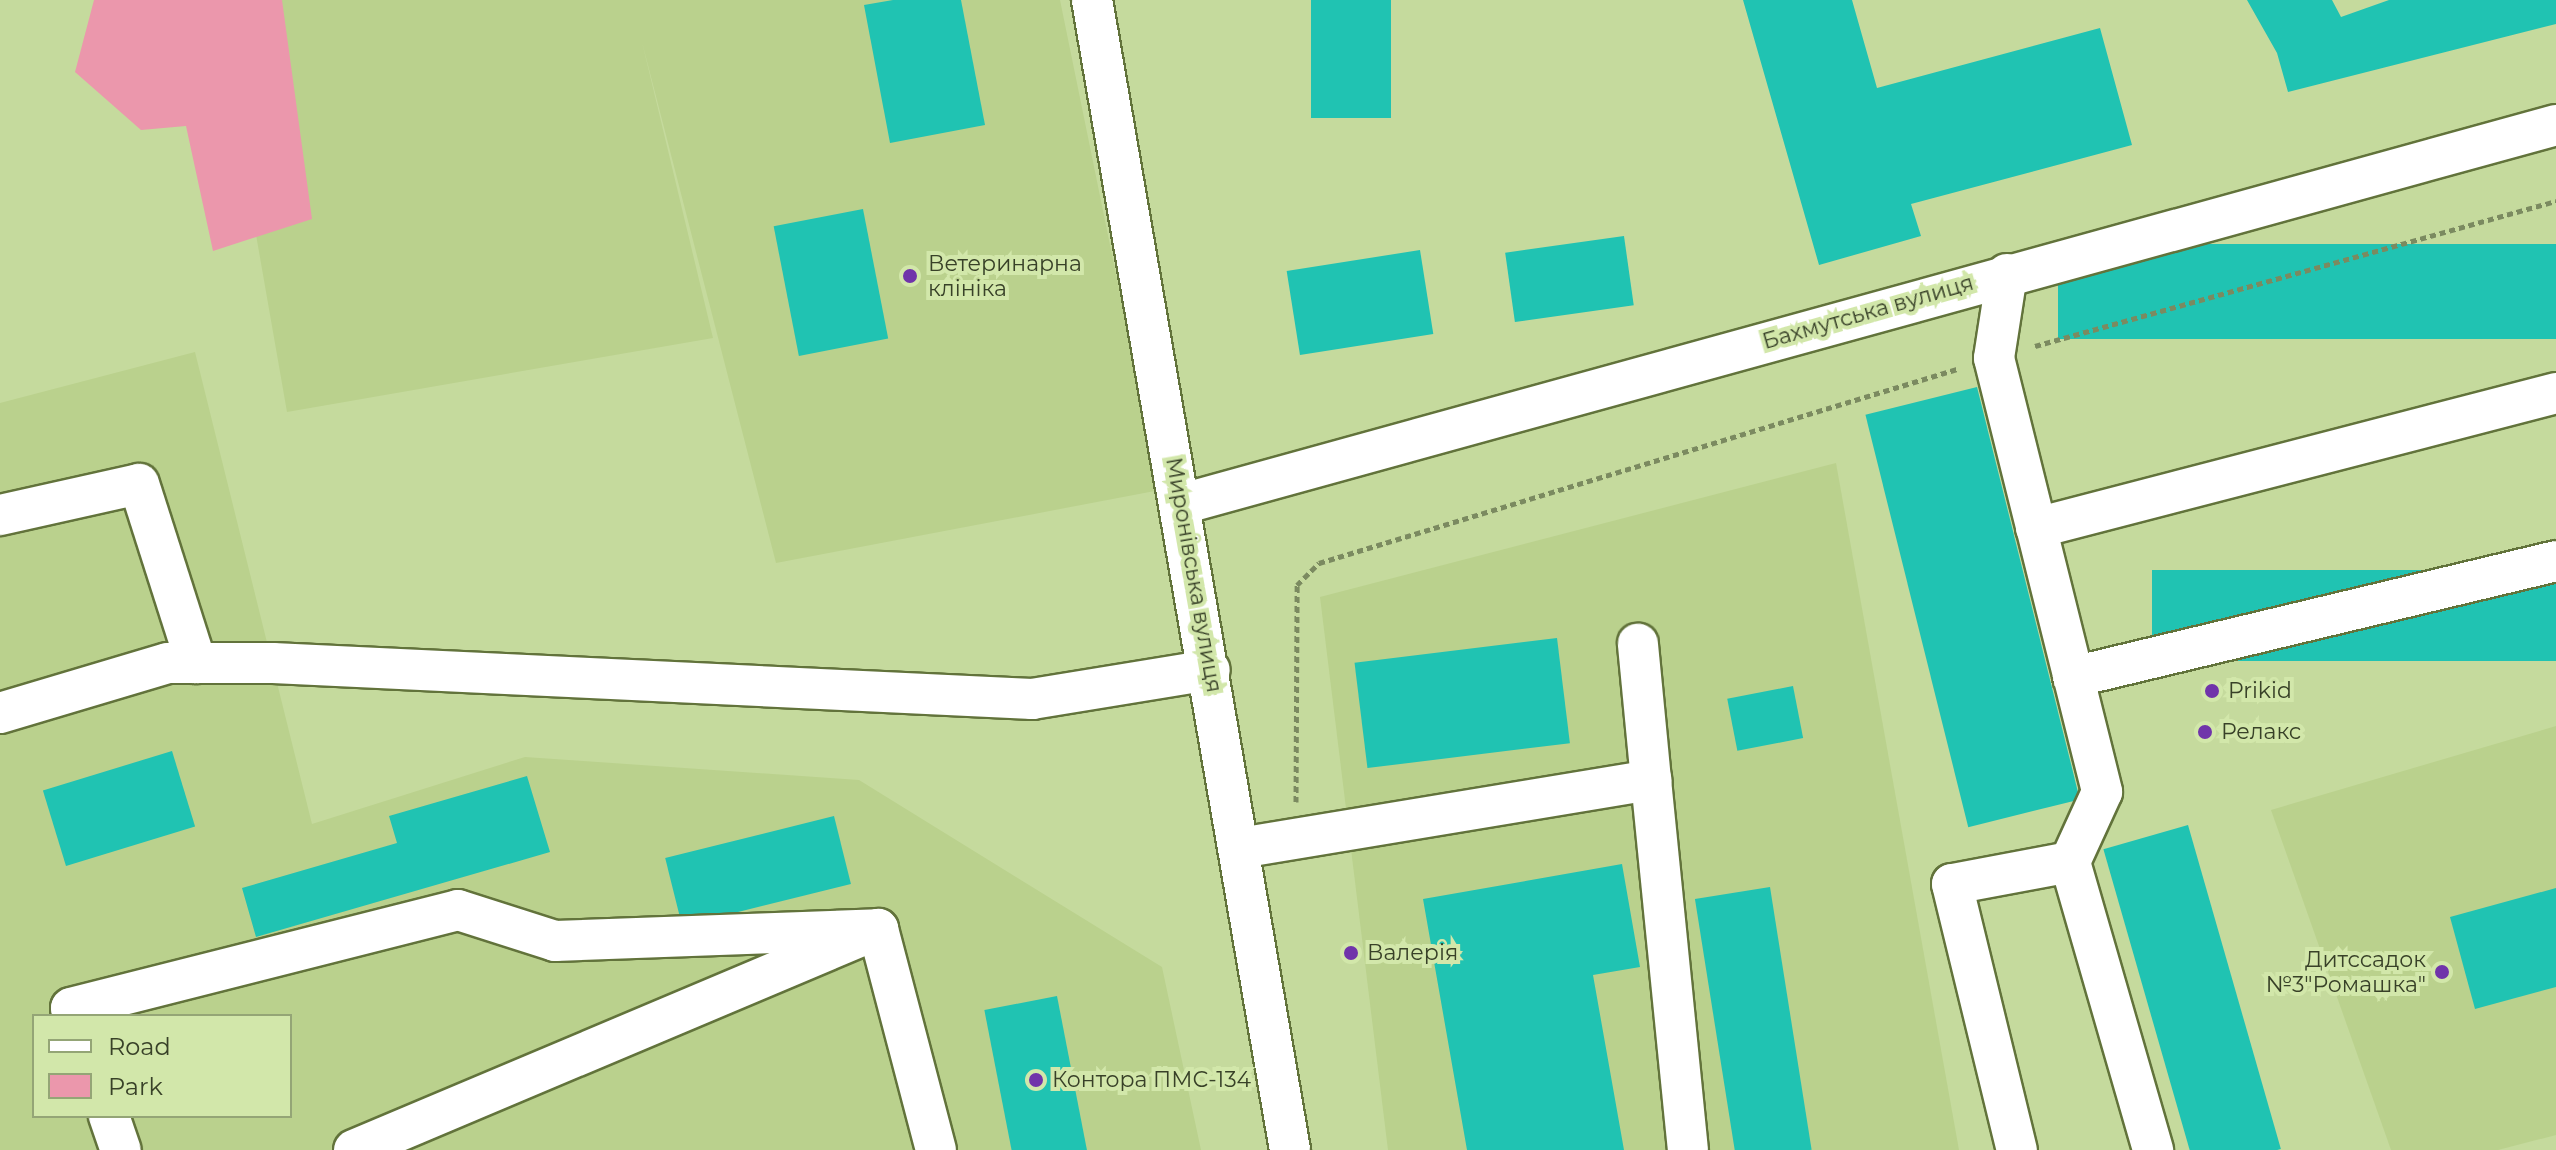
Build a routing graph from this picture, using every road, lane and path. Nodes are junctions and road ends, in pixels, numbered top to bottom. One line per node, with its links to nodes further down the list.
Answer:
1 (1092, 0): 7 (street, Миронівська вулиця)
2 (2556, 125): 4 (street, Бахмутська вулиця)
3 (2556, 201): 5 (path)
4 (2007, 274): 5 (street); 7 (street, Бахмутська вулиця)
5 (1994, 358): 9 (street); 17 (path)
6 (2556, 393): 9 (street)
7 (1182, 504): 13 (street, Миронівська вулиця)
8 (0, 515): 12 (street)
9 (2036, 528): 14 (street)
10 (2556, 561): 14 (street)
11 (1638, 644): 16 (street)
12 (196, 663): 13 (street); 15 (street)
13 (1210, 670): 18 (street, Миронівська вулиця)
14 (2073, 677): 19 (street)
15 (0, 713)
16 (1651, 780): 17 (street); 27 (street)
17 (1296, 839): 18 (street)
18 (1240, 848): 26 (street, Миронівська вулиця)
19 (2070, 862): 28 (street); 29 (street)
20 (878, 929): 21 (street); 24 (street); 25 (street)
21 (72, 1014)
22 (110, 1118): 23 (street)
23 (121, 1150)
24 (354, 1150)
25 (936, 1150)
26 (1290, 1150)
27 (1688, 1150)
28 (2017, 1150)
29 (2153, 1150)

